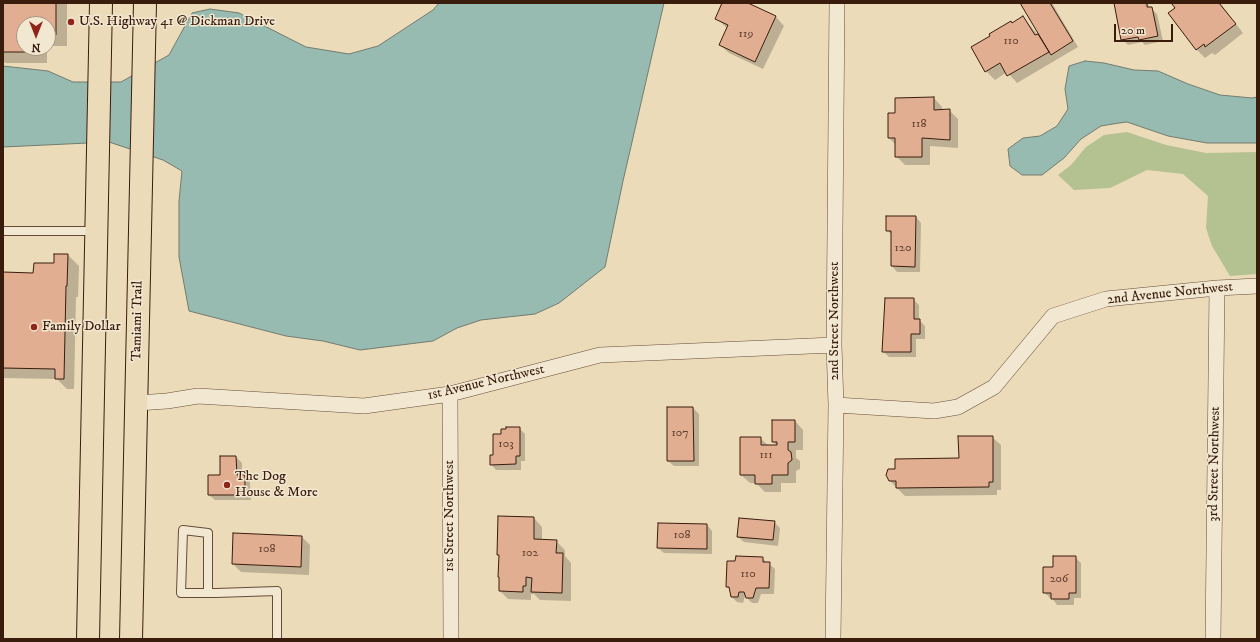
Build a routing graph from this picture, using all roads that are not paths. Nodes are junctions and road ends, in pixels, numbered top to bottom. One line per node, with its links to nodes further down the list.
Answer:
1 (101, 3): 5 (main road)
2 (145, 3): 10 (main road, Tamiami Trail)
3 (837, 3): 8 (street, 2nd Street Northwest)
4 (3, 231): 5 (lane)
5 (97, 231): 13 (main road)
6 (1257, 286): 7 (street, 2nd Avenue Northwest)
7 (1217, 288): 11 (street, 2nd Avenue Northwest); 18 (street, 3rd Street Northwest)
8 (834, 345): 9 (street, 1st Avenue Northwest); 11 (street, 2nd Street Northwest)
9 (450, 394): 10 (street, 1st Avenue Northwest); 16 (street, 1st Street Northwest)
10 (137, 403): 14 (main road, Tamiami Trail)
11 (836, 405): 17 (street, 2nd Street Northwest)
12 (208, 593): 12 (lane); 15 (lane)
13 (88, 639)
14 (131, 639)
15 (277, 639)
16 (451, 639)
17 (833, 639)
18 (1213, 639)

